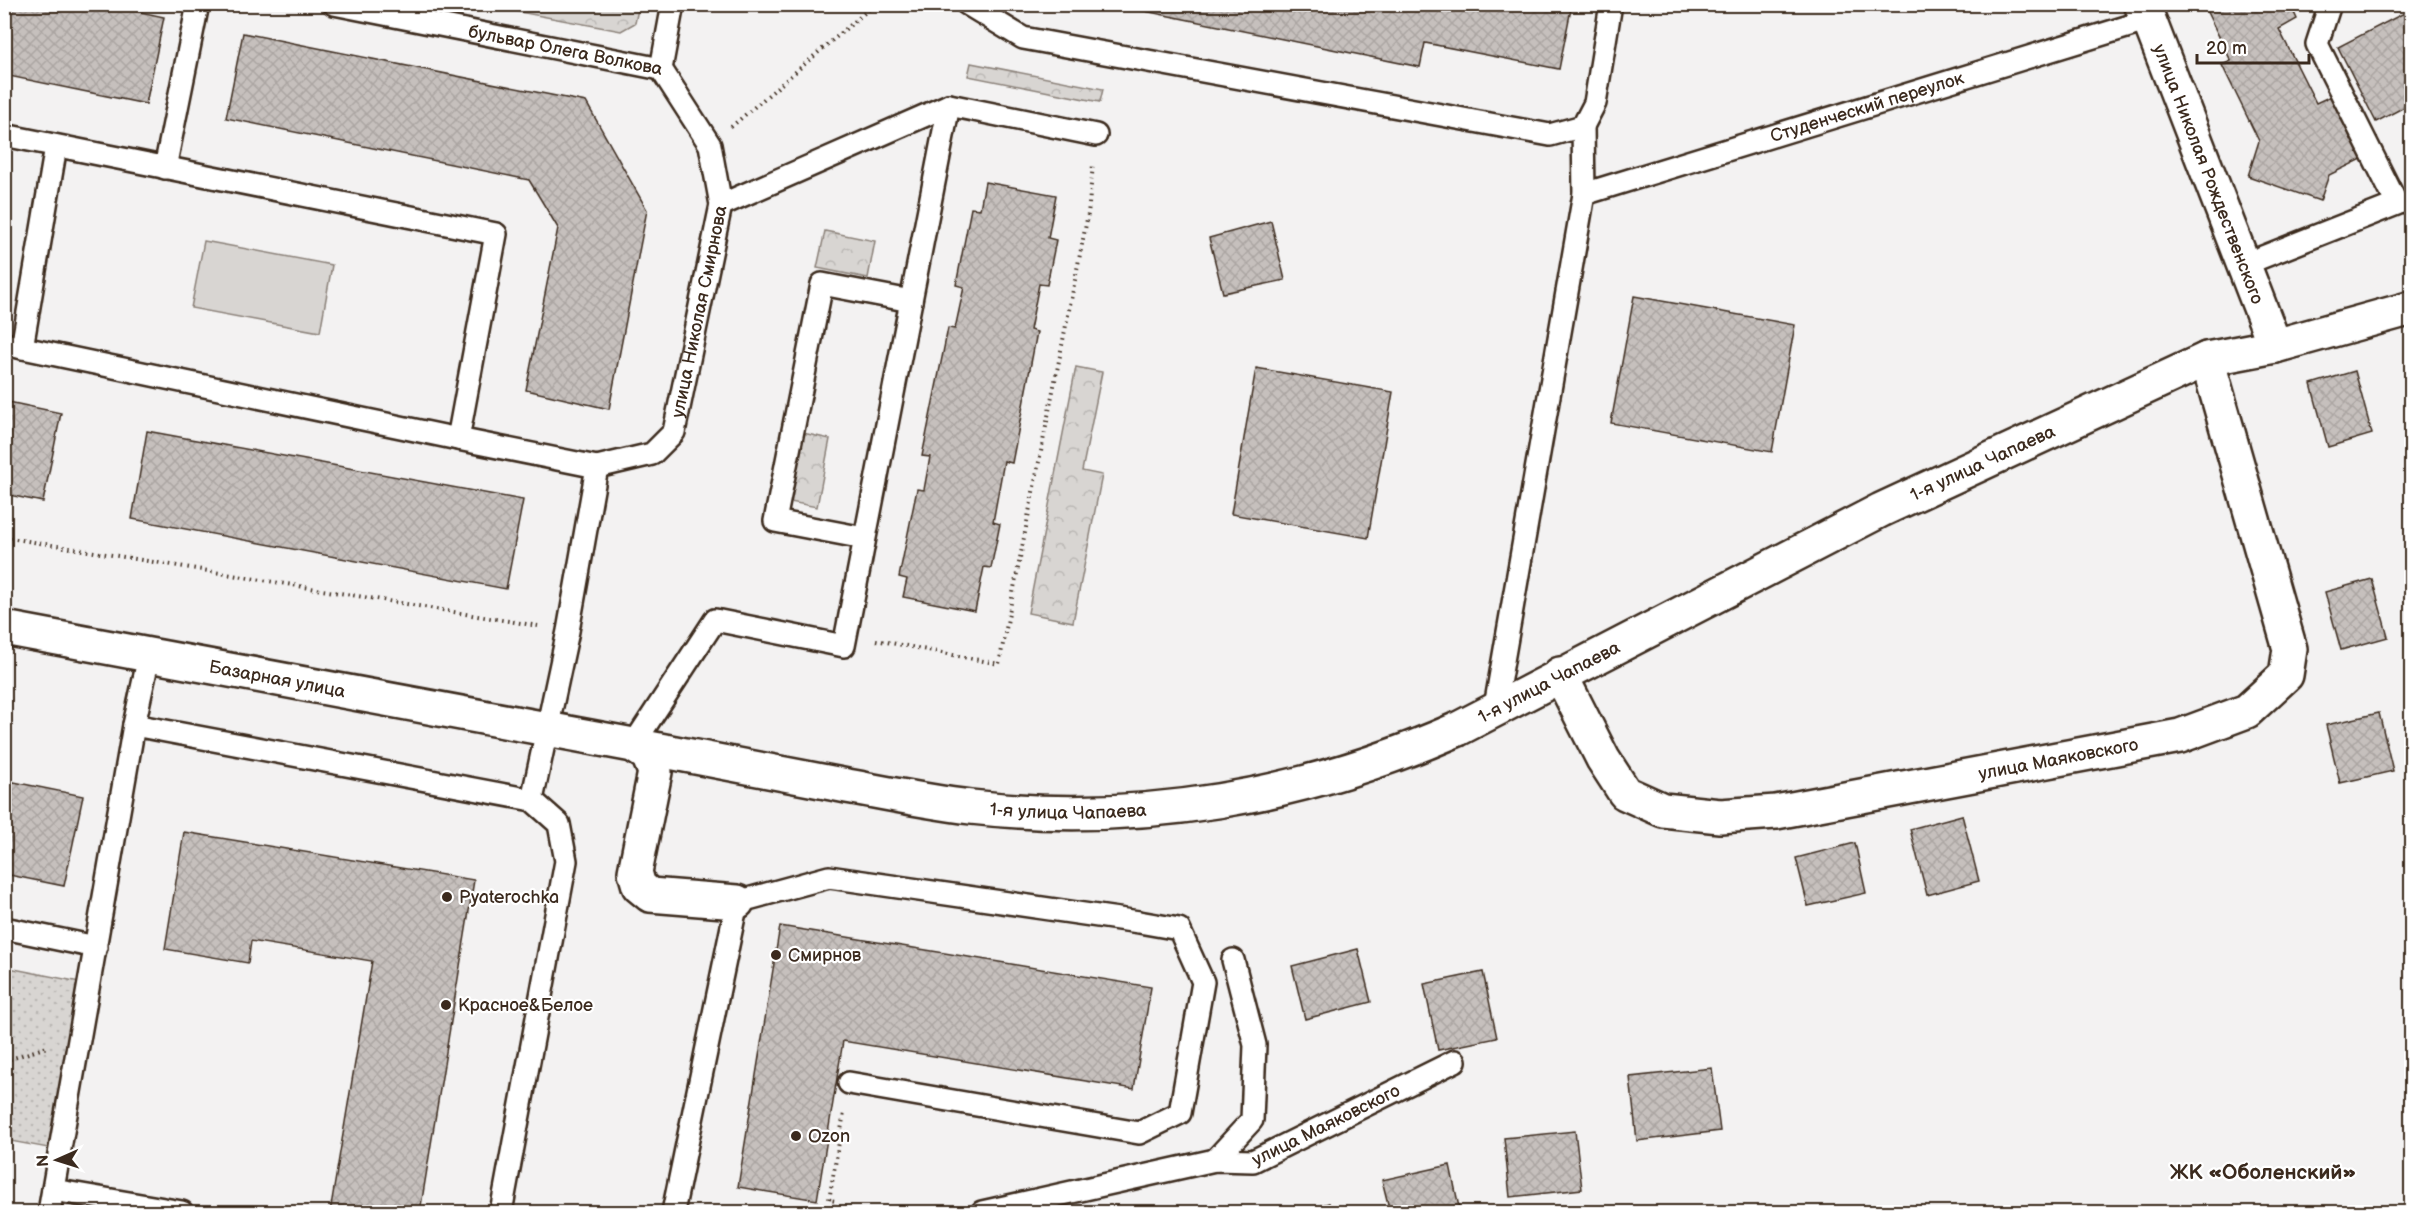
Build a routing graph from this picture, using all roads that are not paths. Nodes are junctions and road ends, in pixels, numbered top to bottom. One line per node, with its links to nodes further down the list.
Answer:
1 (198, 4): 14 (lane)
2 (334, 4): 8 (lane, бульвар Олега Волкова)
3 (674, 4): 8 (lane, бульвар Олега Волкова)
4 (1611, 4): 10 (lane)
5 (2330, 4): 16 (lane)
6 (970, 6): 10 (lane)
7 (2145, 12): 15 (lane, Студенческий переулок); 18 (street, улица Николая Рождественского)
8 (661, 69): 17 (lane, улица Николая Смирнова)
9 (949, 105): 12 (lane); 17 (lane); 19 (lane)
10 (1583, 126): 15 (lane)
11 (4, 135): 13 (lane)
12 (1096, 135)
13 (56, 146): 14 (lane); 21 (lane)
14 (165, 168): 24 (lane)
15 (1584, 194): 30 (lane)
16 (2404, 203): 18 (lane)
17 (721, 204): 25 (lane, улица Николая Смирнова)
18 (2245, 264): 22 (street, улица Николая Рождественского)
19 (911, 301): 26 (lane); 26 (lane)
20 (2412, 308): 22 (street, 1-я улица Чапаева)
21 (13, 346): 24 (lane)
22 (2275, 346): 23 (street, 1-я улица Чапаева)
23 (2207, 359): 29 (street, 1-я улица Чапаева); 29 (street, улица Маяковского)
24 (458, 439): 25 (lane)
25 (597, 467): 32 (lane)
26 (864, 538): 33 (lane)
27 (4, 628): 28 (street, Базарная улица)
28 (149, 656): 31 (lane); 32 (street, Базарная улица)
29 (1560, 674): 30 (street, 1-я улица Чапаева)
30 (1495, 707): 33 (street, 1-я улица Чапаева)
31 (134, 724): 34 (lane); 37 (lane)
32 (548, 728): 33 (street, Базарная улица); 34 (lane)
33 (633, 745): 35 (street)
34 (532, 800): 45 (lane)
35 (737, 902): 40 (lane); 46 (lane)
36 (4, 928): 37 (lane)
37 (96, 947): 42 (lane)
38 (1233, 960): 41 (lane)
39 (1455, 1061): 41 (lane, улица Маяковского)
40 (849, 1083)
41 (1215, 1160): 47 (lane, улица Маяковского)
42 (53, 1190): 43 (lane); 44 (lane)
43 (49, 1212)
44 (182, 1212)
45 (501, 1212)
46 (674, 1212)
47 (982, 1212)

